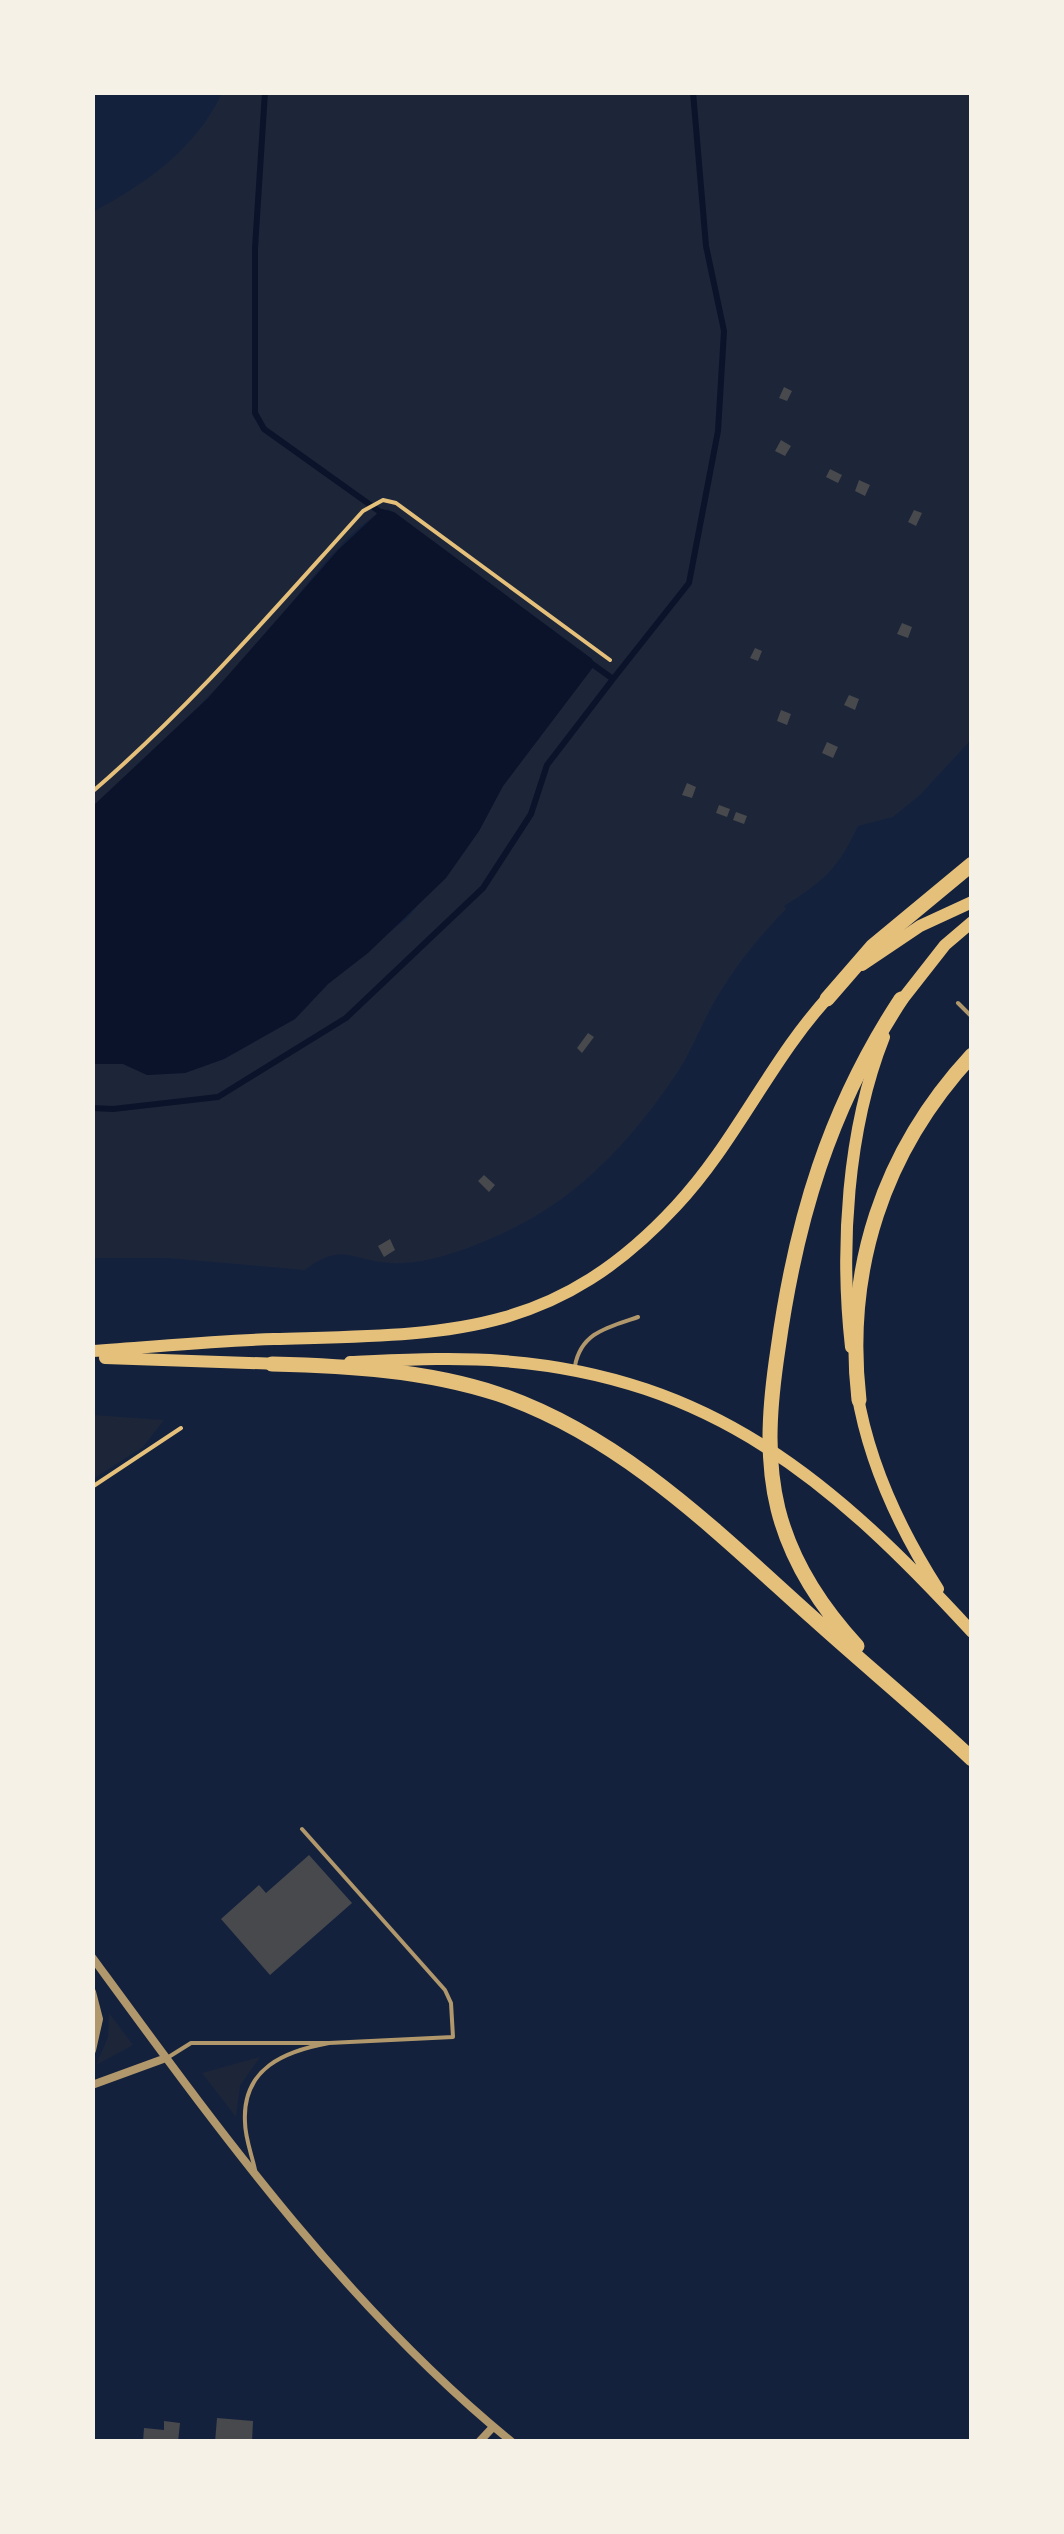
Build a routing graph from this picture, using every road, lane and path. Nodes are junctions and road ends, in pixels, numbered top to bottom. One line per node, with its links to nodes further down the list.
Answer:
1 (610, 660): 2 (path)
2 (92, 792)
3 (972, 864): 6 (highway)
4 (972, 902): 6 (main road)
5 (972, 922): 7 (main road)
6 (827, 998): 12 (main road)
7 (901, 999): 15 (main road); 20 (highway)
8 (958, 1003): 9 (lane)
9 (972, 1017)
10 (972, 1055): 15 (highway)
11 (638, 1317): 14 (lane)
12 (92, 1354): 13 (main road)
13 (272, 1364): 14 (main road); 20 (highway)
14 (574, 1370): 18 (main road)
15 (859, 1400): 18 (main road)
16 (181, 1428): 17 (path)
17 (92, 1487)
18 (960, 1620): 19 (main road)
19 (972, 1632)
20 (913, 1704): 21 (highway)
21 (972, 1759)
22 (302, 1829): 25 (lane)
23 (92, 1957): 27 (street)
24 (92, 1992): 26 (street)
25 (330, 2043): 27 (lane); 29 (lane)
26 (92, 2050)
27 (166, 2058): 28 (street); 29 (street)
28 (92, 2086)
29 (256, 2174): 30 (street)
30 (494, 2427): 31 (street); 32 (street)
31 (479, 2442)
32 (512, 2442)

